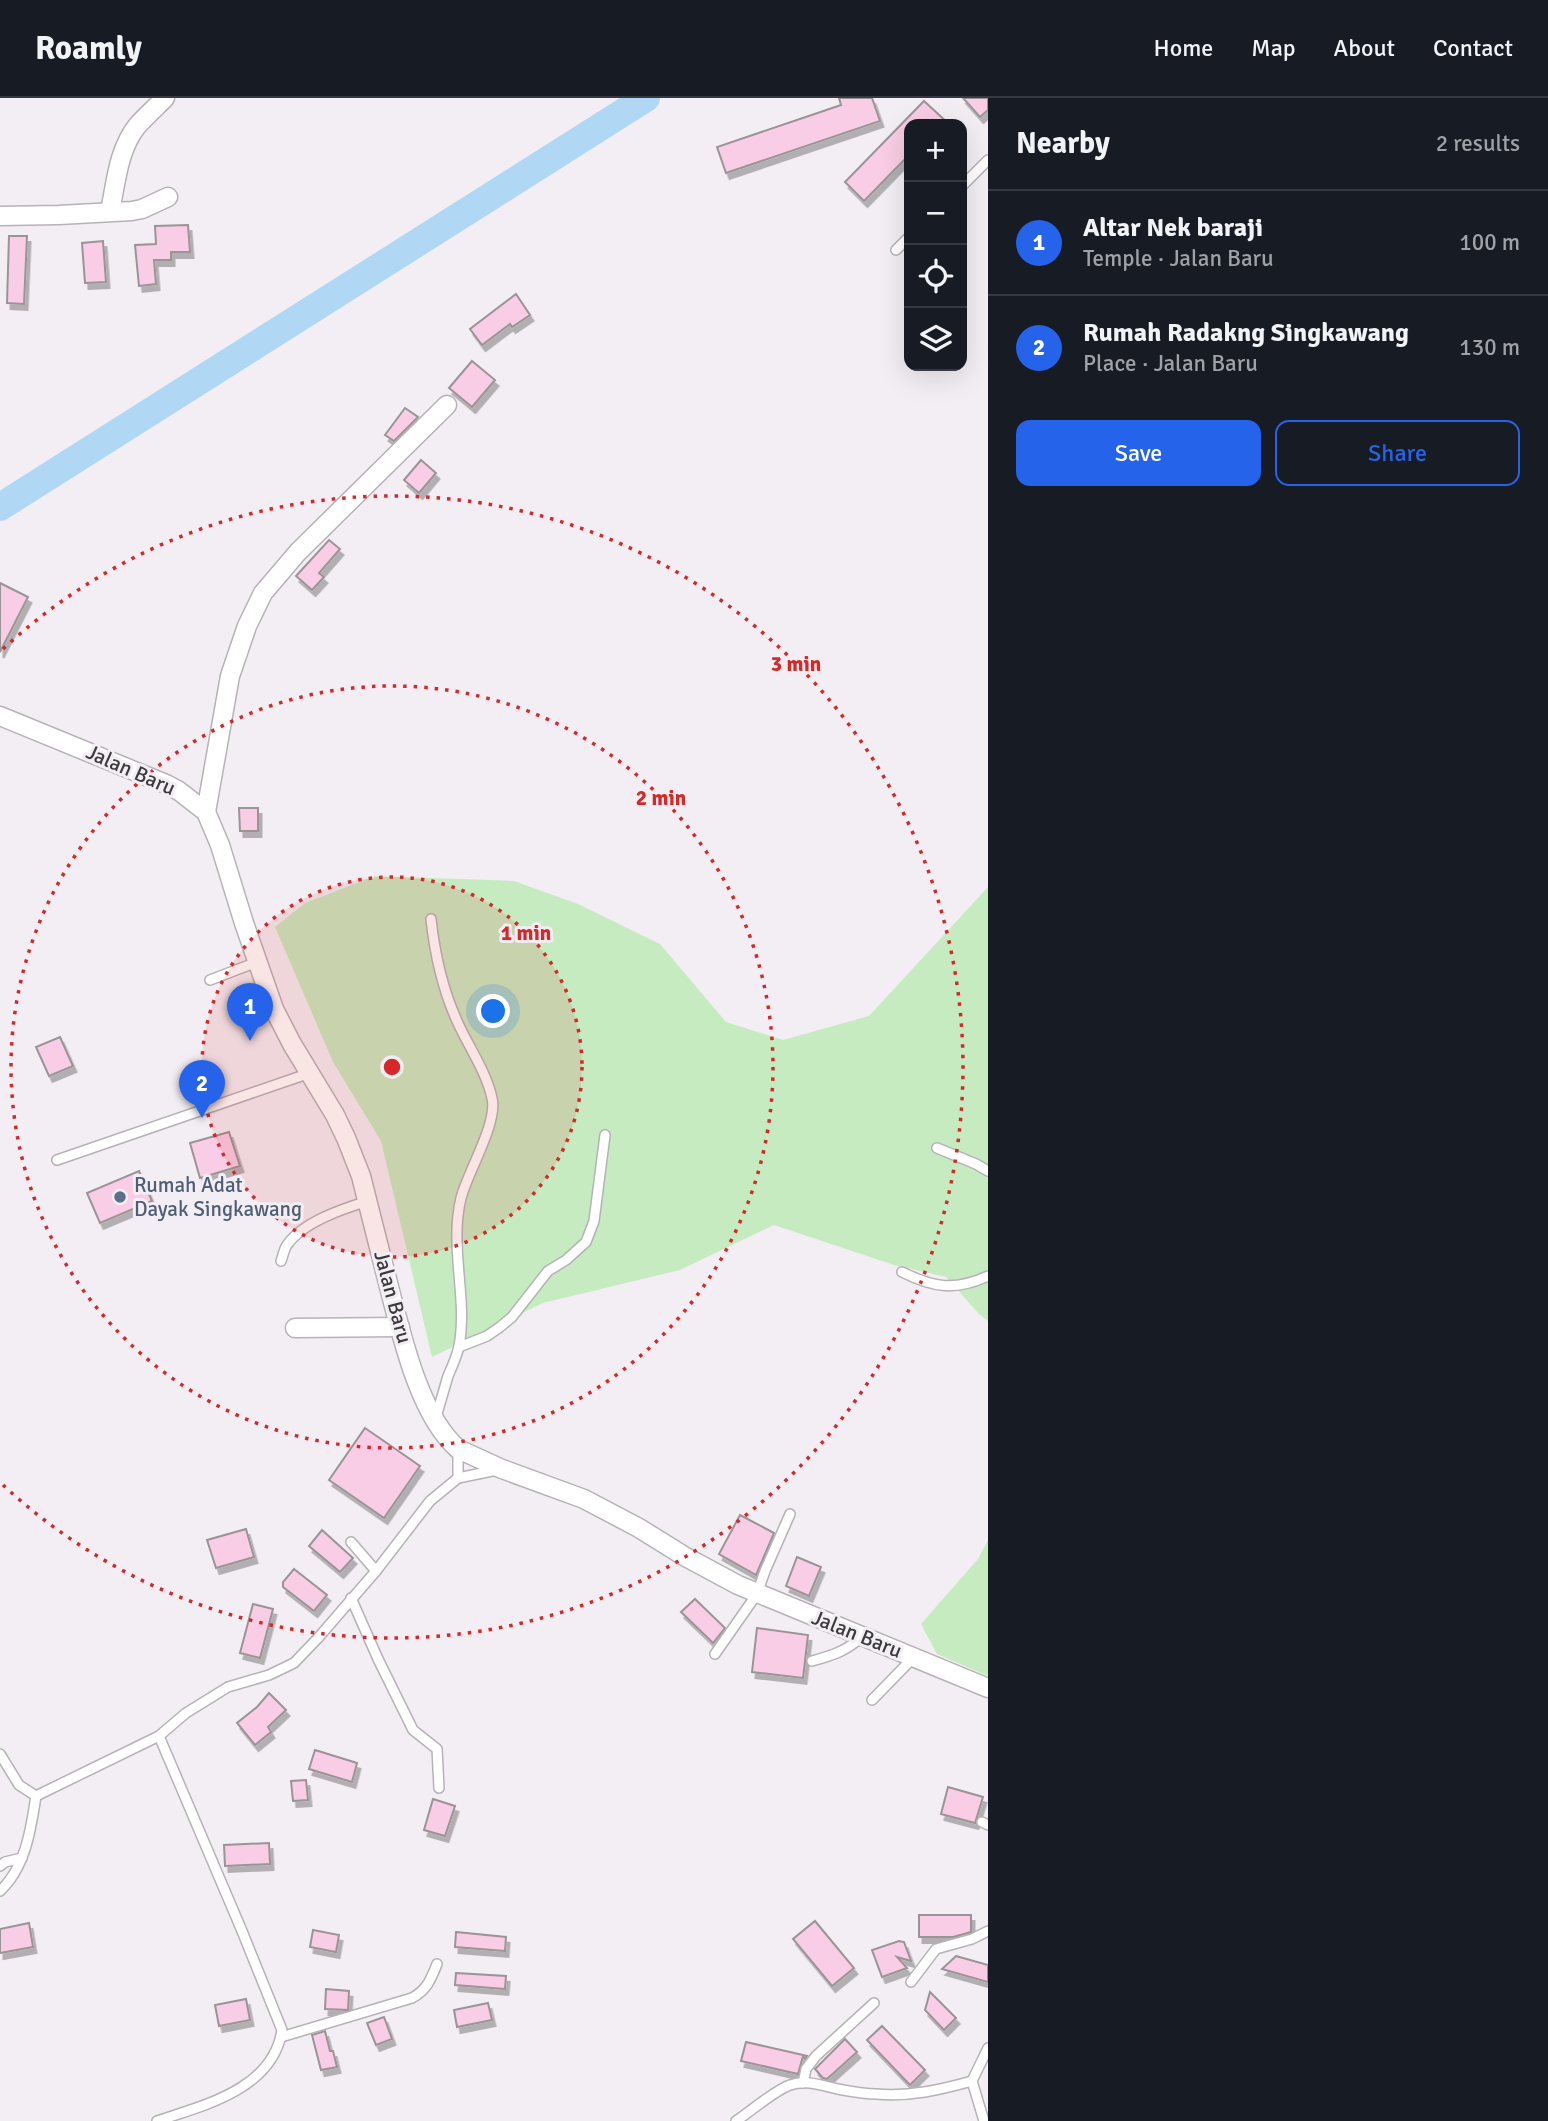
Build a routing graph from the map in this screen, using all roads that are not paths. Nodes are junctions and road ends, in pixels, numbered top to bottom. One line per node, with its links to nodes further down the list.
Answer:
1 (165, 98): 5 (street)
2 (988, 160): 3 (lane)
3 (966, 182)
4 (168, 197): 5 (street)
5 (110, 211): 6 (street)
6 (0, 216)
7 (904, 242): 8 (lane)
8 (896, 250)
9 (447, 405): 11 (street)
10 (0, 716): 11 (street, Jalan Baru)
11 (206, 812): 13 (street, Jalan Baru)
12 (431, 919): 26 (lane)
13 (257, 962): 14 (lane); 15 (street, Jalan Baru)
14 (210, 980)
15 (310, 1073): 18 (lane); 20 (street, Jalan Baru)
16 (605, 1135): 26 (lane)
17 (937, 1148): 19 (lane)
18 (57, 1160)
19 (988, 1171)
20 (368, 1201): 21 (lane); 24 (street, Jalan Baru)
21 (281, 1261)
22 (902, 1272): 23 (lane)
23 (988, 1276)
24 (400, 1327): 25 (street); 27 (street, Jalan Baru)
25 (295, 1328)
26 (459, 1347): 27 (lane)
27 (435, 1421): 28 (street, Jalan Baru)
28 (458, 1449): 29 (street, Jalan Baru); 30 (lane)
29 (502, 1469): 30 (lane); 34 (street, Jalan Baru)
30 (458, 1478): 33 (lane)
31 (790, 1514): 34 (lane)
32 (351, 1542): 33 (lane)
33 (376, 1571): 35 (lane)
34 (757, 1594): 36 (street, Jalan Baru); 37 (lane)
35 (351, 1598): 42 (lane); 44 (lane)
36 (863, 1636): 38 (street, Jalan Baru); 39 (lane)
37 (715, 1654)
38 (914, 1657): 40 (street, Jalan Baru); 41 (lane)
39 (812, 1661)
40 (988, 1688)
41 (872, 1700)
42 (159, 1736): 45 (lane); 53 (lane)
43 (0, 1754): 45 (lane)
44 (439, 1788)
45 (36, 1796): 46 (lane)
46 (22, 1858): 47 (lane); 48 (lane)
47 (0, 1866)
48 (0, 1891)
49 (988, 1931): 51 (lane)
50 (437, 1964): 53 (lane)
51 (911, 1982)
52 (874, 2003): 56 (lane)
53 (281, 2037): 57 (lane)
54 (988, 2048): 55 (lane)
55 (972, 2081): 56 (lane); 59 (lane)
56 (803, 2083): 58 (lane)
57 (157, 2121)
58 (736, 2121)
59 (984, 2121)

